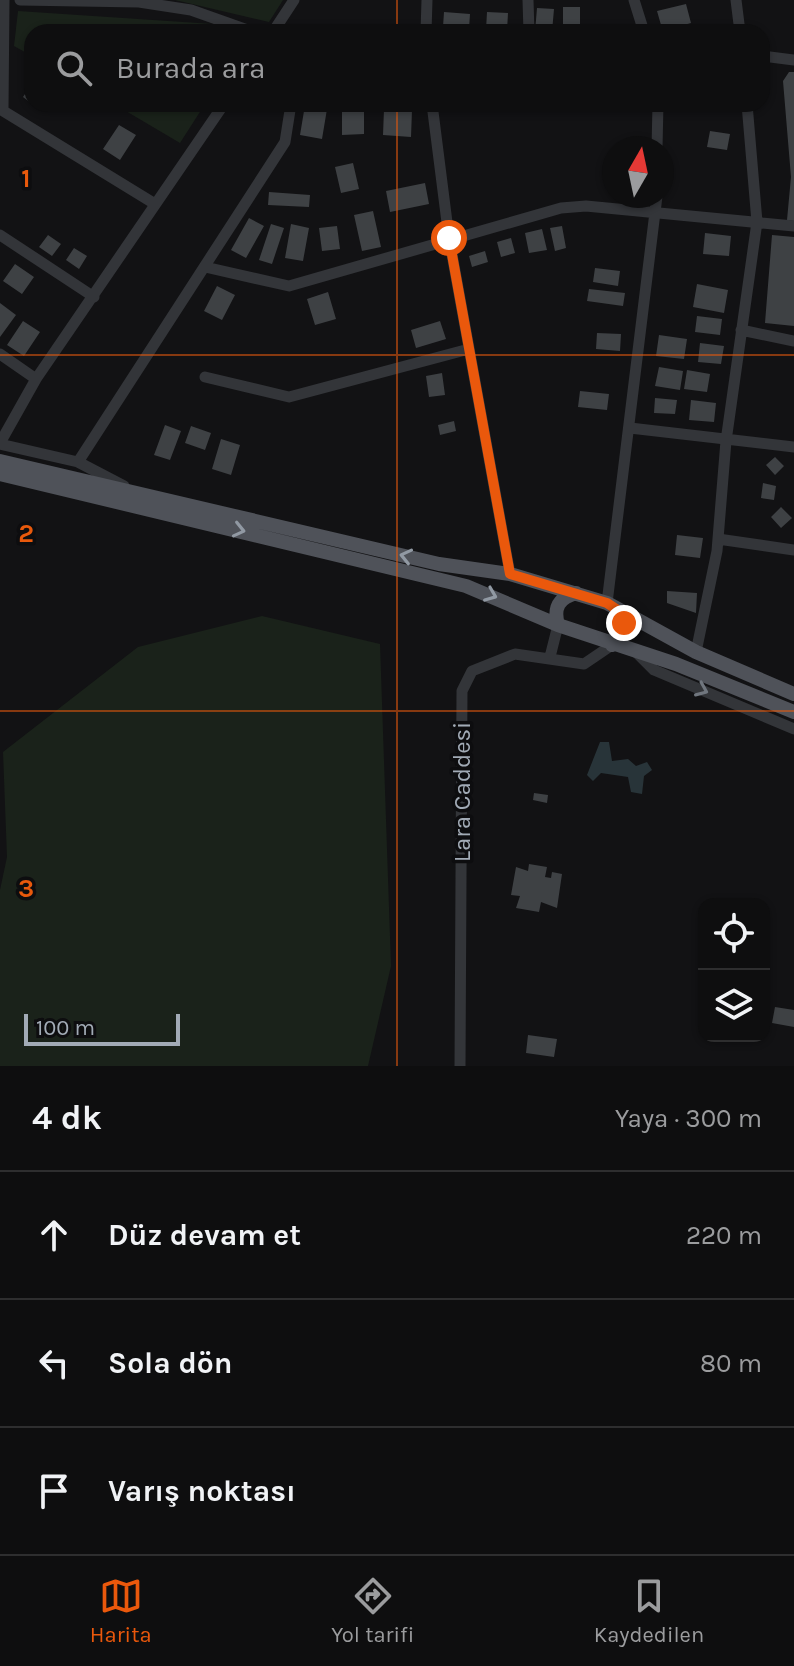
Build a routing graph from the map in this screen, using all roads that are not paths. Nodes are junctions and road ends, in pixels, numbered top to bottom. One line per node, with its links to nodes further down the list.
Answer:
1 (4, 0): 16 (street)
2 (20, 0): 8 (street)
3 (294, 0): 9 (street)
4 (427, 0): 10 (street)
5 (528, 0): 11 (street)
6 (634, 0): 12 (street)
7 (736, 0): 13 (street)
8 (230, 24)
9 (278, 24)
10 (426, 24)
11 (529, 24)
12 (642, 24)
13 (739, 24)
14 (770, 57): 15 (street)
15 (794, 60)
16 (2, 109): 23 (street)
17 (218, 112): 23 (street)
18 (290, 112): 30 (street)
19 (433, 112): 29 (street)
20 (658, 112): 22 (street)
21 (748, 112): 26 (street)
22 (657, 136)
23 (155, 204): 31 (street)
24 (657, 208): 25 (street)
25 (657, 214): 26 (street); 29 (street); 38 (street)
26 (757, 222): 27 (street); 32 (street)
27 (794, 226)
28 (0, 235): 31 (street)
29 (449, 238): 30 (street); 34 (street)
30 (205, 267): 43 (street)
31 (94, 297): 37 (street)
32 (741, 330): 33 (street); 39 (street)
33 (794, 341)
34 (469, 349): 36 (street); 48 (street)
35 (0, 354): 37 (street)
36 (205, 377)
37 (36, 379): 40 (street)
38 (630, 428): 39 (street); 50 (street)
39 (726, 441): 41 (street); 46 (street)
40 (0, 444): 43 (street)
41 (794, 447)
42 (0, 461): 45 (main road)
43 (78, 462): 45 (street)
44 (0, 474): 52 (main road, one-way to 52)
45 (139, 493): 48 (main road, one-way to 45)
46 (718, 539): 47 (street); 55 (street)
47 (794, 550)
48 (510, 574): 49 (main road)
49 (577, 592): 50 (main road); 52 (main road)
50 (607, 603): 51 (main road)
51 (625, 615): 53 (main road); 55 (main road)
52 (558, 625): 53 (main road); 56 (street)
53 (612, 645): 54 (main road); 56 (street, Lara Caddesi)
54 (635, 652): 58 (main road); 59 (street, one-way to 59)
55 (696, 652): 57 (main road)
56 (550, 657): 60 (street, Lara Caddesi)
57 (794, 694)
58 (794, 712)
59 (794, 729)
60 (460, 1066)

